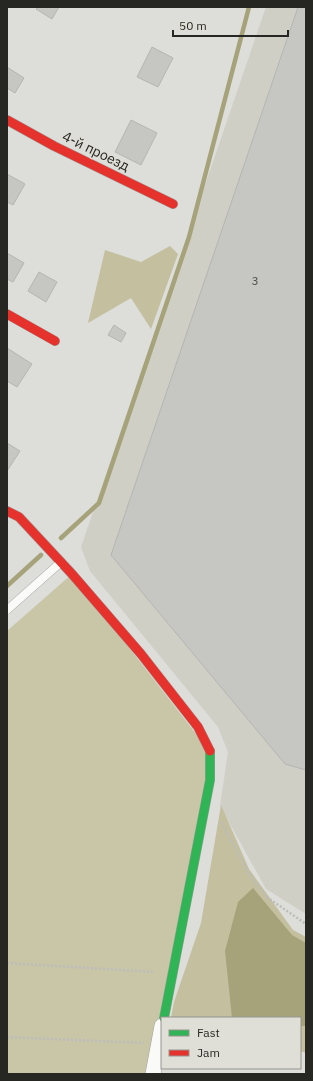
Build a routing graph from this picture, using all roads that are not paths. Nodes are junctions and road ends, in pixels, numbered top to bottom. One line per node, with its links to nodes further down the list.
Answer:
1 (7, 120): 2 (street, 4-й проезд)
2 (173, 204)
3 (7, 314): 4 (street)
4 (55, 341)
5 (7, 511): 6 (street)
6 (60, 562): 7 (lane); 8 (street)
7 (7, 610)
8 (164, 1017)
9 (161, 1032): 10 (street)
10 (153, 1074)

